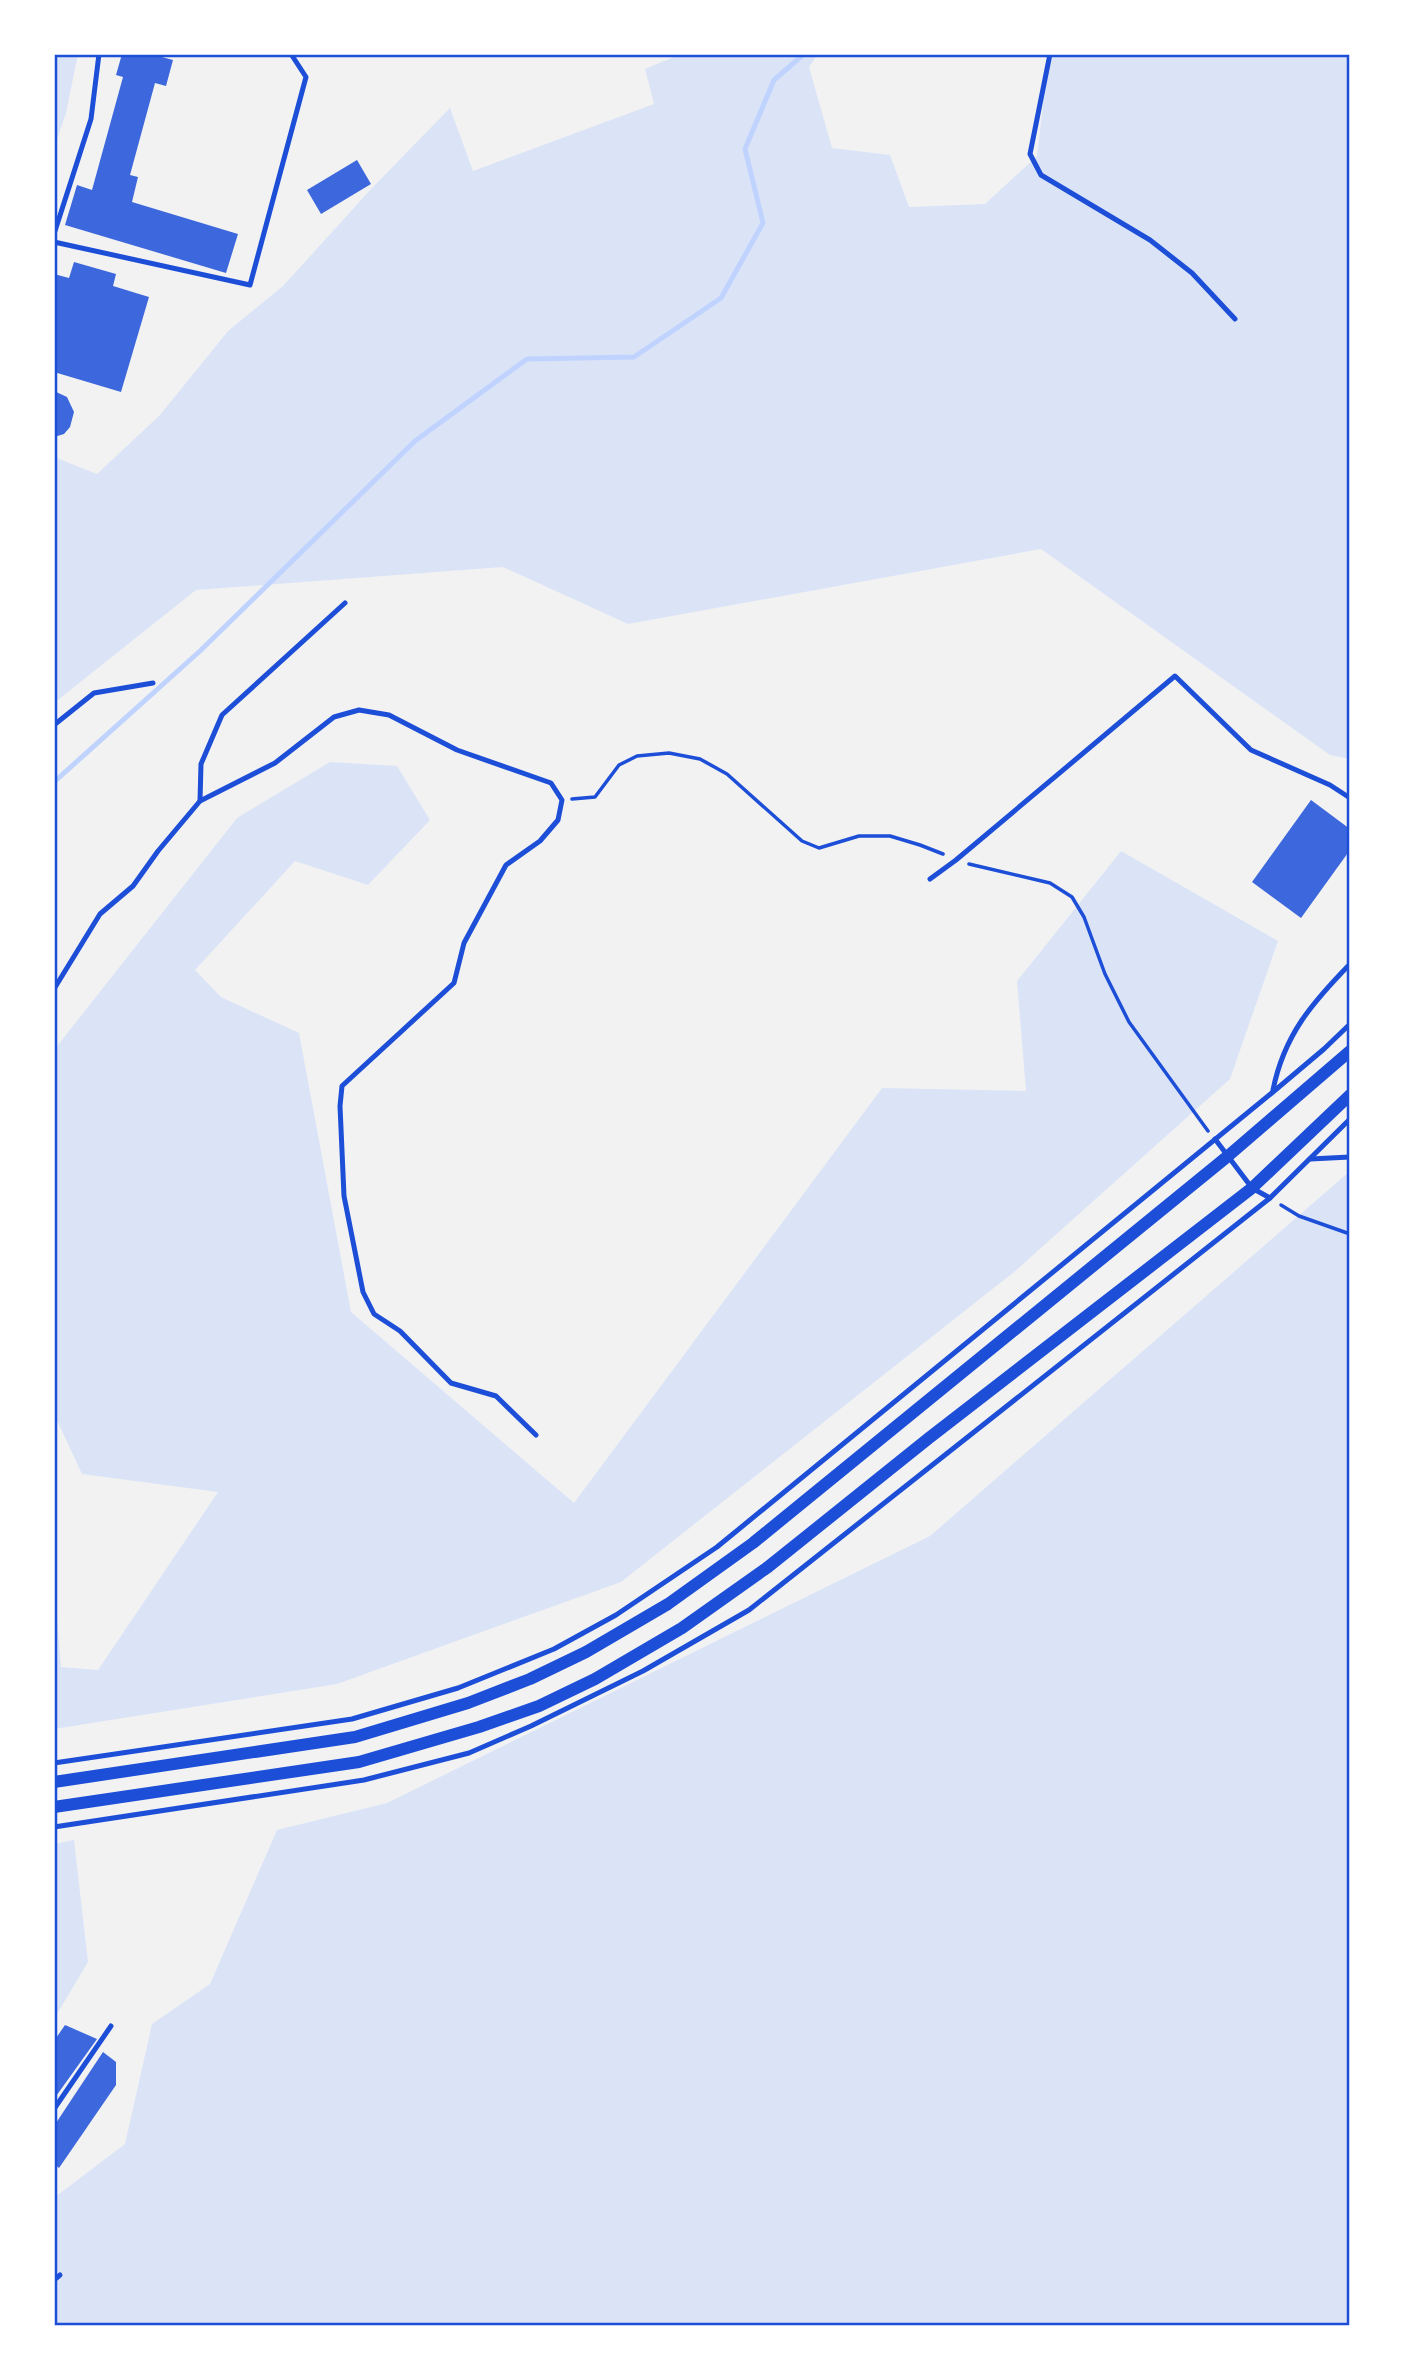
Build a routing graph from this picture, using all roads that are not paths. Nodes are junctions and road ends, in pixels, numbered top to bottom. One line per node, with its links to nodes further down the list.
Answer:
1 (99, 54): 4 (lane)
2 (291, 54): 5 (lane)
3 (1050, 54): 6 (lane)
4 (54, 234)
5 (54, 242)
6 (1235, 319)
7 (345, 603): 11 (lane)
8 (153, 682): 9 (lane)
9 (54, 725)
10 (1350, 799): 12 (lane)
11 (200, 801): 14 (lane); 26 (lane)
12 (930, 879)
13 (1350, 964): 17 (lane)
14 (54, 989)
15 (1350, 1024): 17 (lane)
16 (1350, 1051): 21 (street)
17 (1273, 1092): 20 (lane)
18 (1350, 1095): 24 (street)
19 (1350, 1119): 23 (lane)
20 (1215, 1139): 21 (lane); 27 (lane)
21 (1228, 1156): 24 (lane); 28 (street)
22 (1350, 1157): 23 (lane)
23 (1310, 1159): 25 (lane)
24 (1252, 1188): 25 (lane); 29 (street)
25 (1270, 1198): 30 (lane)
26 (536, 1435)
27 (54, 1763)
28 (54, 1782)
29 (54, 1807)
30 (54, 1827)
31 (111, 2026): 32 (lane)
32 (54, 2109)
33 (60, 2275): 34 (lane)
34 (54, 2280)

